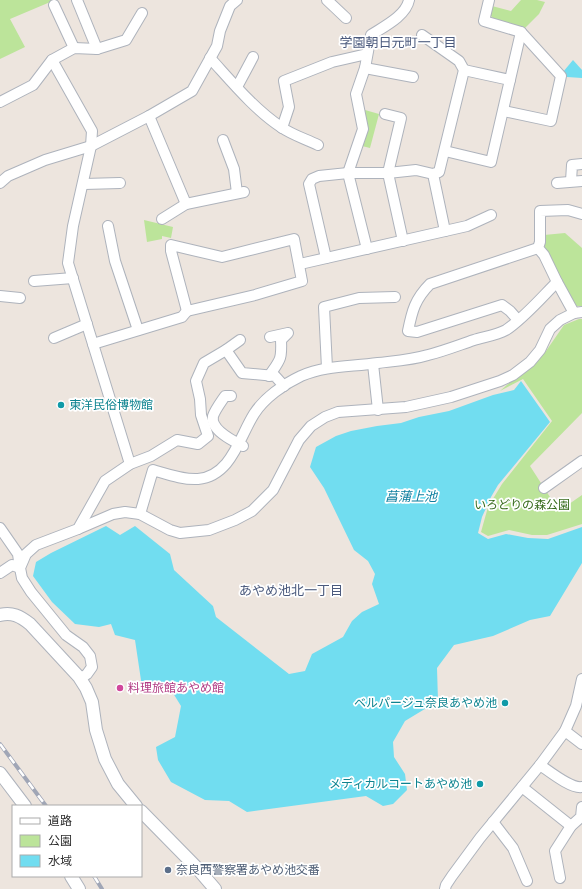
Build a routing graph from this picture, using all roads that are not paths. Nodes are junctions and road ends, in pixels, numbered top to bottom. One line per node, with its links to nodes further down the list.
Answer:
1 (77, 0): 12 (street)
2 (409, 0): 13 (street)
3 (489, 0): 9 (street)
4 (329, 1): 8 (street)
5 (232, 2): 15 (street)
6 (54, 5): 11 (street)
7 (142, 12): 12 (street)
8 (346, 18)
9 (521, 32): 20 (street); 23 (street)
10 (422, 35): 18 (street)
11 (74, 48): 12 (street); 16 (street)
12 (97, 49)
13 (367, 54): 17 (street); 26 (street)
14 (253, 57): 21 (street)
15 (210, 58): 21 (street); 25 (street)
16 (52, 60): 22 (street); 29 (street)
17 (365, 68): 19 (street); 32 (street)
18 (464, 70): 20 (street); 30 (street)
19 (413, 77)
20 (510, 80): 23 (street)
21 (237, 87): 26 (street)
22 (0, 102)
23 (504, 111): 30 (street)
24 (385, 114): 33 (street)
25 (149, 116): 29 (street); 41 (street)
26 (282, 128): 28 (street)
27 (223, 140): 41 (street)
28 (318, 145)
29 (91, 146): 38 (street); 40 (street)
30 (445, 151): 34 (street)
31 (582, 164): 35 (street)
32 (348, 173): 33 (street); 49 (street); 50 (street)
33 (388, 173): 34 (street); 47 (street)
34 (433, 174): 46 (street)
35 (571, 181): 36 (street); 39 (street)
36 (582, 181)
37 (120, 182): 40 (street)
38 (0, 183)
39 (557, 183)
40 (84, 184): 52 (street)
41 (186, 204): 44 (street)
42 (582, 214): 48 (street)
43 (491, 215): 46 (street)
44 (162, 219)
45 (108, 226): 62 (street)
46 (445, 231): 47 (street)
47 (403, 241): 49 (street)
48 (538, 248): 54 (street); 60 (street)
49 (367, 249): 50 (street)
50 (326, 258): 51 (street)
51 (300, 264): 58 (street); 58 (street)
52 (73, 278): 53 (street); 61 (street)
53 (34, 281)
54 (557, 282): 59 (street); 60 (street)
55 (0, 296): 57 (street)
56 (395, 297): 69 (street)
57 (20, 298)
58 (187, 311): 62 (street)
59 (578, 312): 73 (street)
60 (518, 320): 68 (street)
61 (87, 324): 64 (street); 66 (street)
62 (138, 330): 66 (street)
63 (270, 337): 70 (street)
64 (54, 338)
65 (240, 340): 67 (street)
66 (93, 344): 76 (street)
67 (226, 350): 70 (street); 76 (street)
68 (373, 364): 69 (street); 73 (street)
69 (327, 368): 71 (street)
70 (270, 376): 71 (street)
71 (284, 386): 74 (street)
72 (231, 396): 74 (street)
73 (378, 410): 78 (street)
74 (241, 445): 78 (street)
75 (582, 460): 77 (street)
76 (130, 464): 80 (street)
77 (544, 488)
78 (140, 514): 80 (street)
79 (0, 528): 81 (street)
80 (78, 529): 81 (street)
81 (20, 568): 82 (street); 84 (street)
82 (0, 574)
83 (0, 615): 84 (street)
84 (80, 679): 93 (street)
85 (582, 679): 86 (street)
86 (565, 731): 87 (street); 88 (street)
87 (582, 744)
88 (540, 765): 90 (street); 91 (street)
89 (0, 774): 92 (street)
90 (522, 787): 96 (street); 97 (street)
91 (581, 789)
92 (24, 805)
93 (135, 805)
94 (582, 807): 97 (street)
95 (142, 812): 102 (street)
96 (493, 822): 100 (street); 103 (street)
97 (571, 826): 99 (street)
98 (72, 877): 101 (street)
99 (560, 878)
100 (527, 880)
101 (79, 889)
102 (215, 889)
103 (445, 889)

